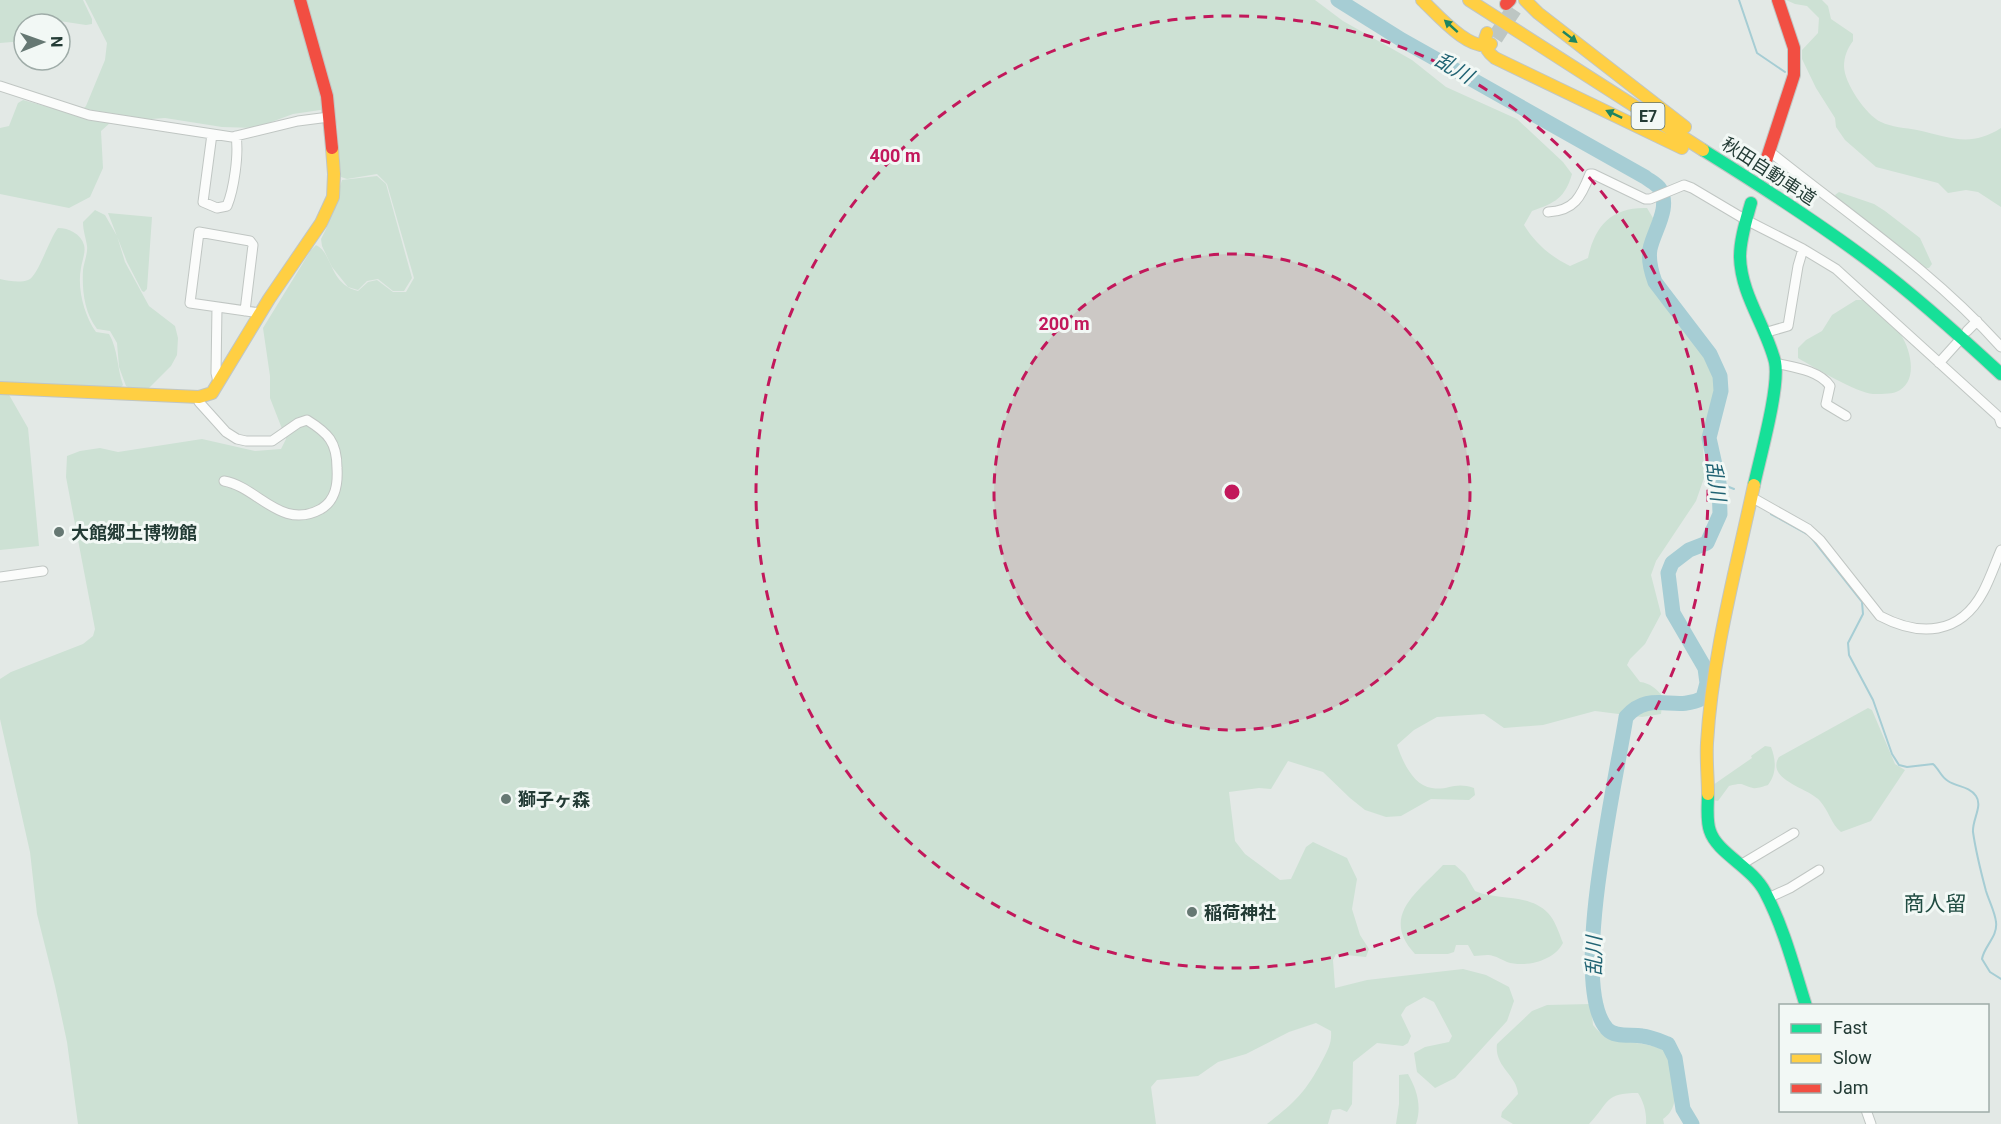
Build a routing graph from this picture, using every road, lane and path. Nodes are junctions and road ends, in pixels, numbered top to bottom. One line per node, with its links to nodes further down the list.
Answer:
1 (300, 0): 9 (main road)
2 (1422, 0): 7 (main road, one-way to 2)
3 (1470, 0): 15 (main road, 秋田自動車道 / E7)
4 (1525, 0): 15 (main road, one-way to 15)
5 (1778, 0): 12 (main road)
6 (1491, 36): 7 (main road)
7 (1484, 46): 15 (main road, one-way to 7)
8 (0, 86): 10 (street)
9 (329, 117): 11 (street); 21 (main road)
10 (212, 134): 11 (street); 11 (street)
11 (236, 136)
12 (1769, 151): 13 (main road); 22 (street)
13 (1764, 166)
14 (1751, 203): 17 (main road)
15 (1796, 209): 29 (main road, 秋田自動車道 / E7)
16 (1548, 212): 17 (street)
17 (1746, 220): 18 (street); 24 (main road)
18 (1803, 249): 24 (street); 28 (street)
19 (217, 307): 20 (street); 20 (street); 30 (street)
20 (245, 311): 21 (street)
21 (260, 313): 30 (main road)
22 (1977, 321): 23 (street); 26 (street)
23 (1967, 331)
24 (1764, 333): 27 (main road)
25 (1957, 343): 28 (street)
26 (2001, 346)
27 (1775, 363): 33 (street); 36 (main road)
28 (1939, 363): 34 (street)
29 (2001, 374)
30 (218, 382): 32 (main road)
31 (0, 387): 32 (main road)
32 (199, 397): 35 (street)
33 (1845, 416)
34 (2001, 423)
35 (224, 481)
36 (1753, 498): 37 (street); 41 (main road)
37 (2001, 550)
38 (44, 571): 39 (street)
39 (0, 577)
40 (1794, 833): 41 (street)
41 (1742, 864): 43 (main road)
42 (1819, 870): 43 (street)
43 (1768, 898): 44 (main road)
44 (1806, 1004)

